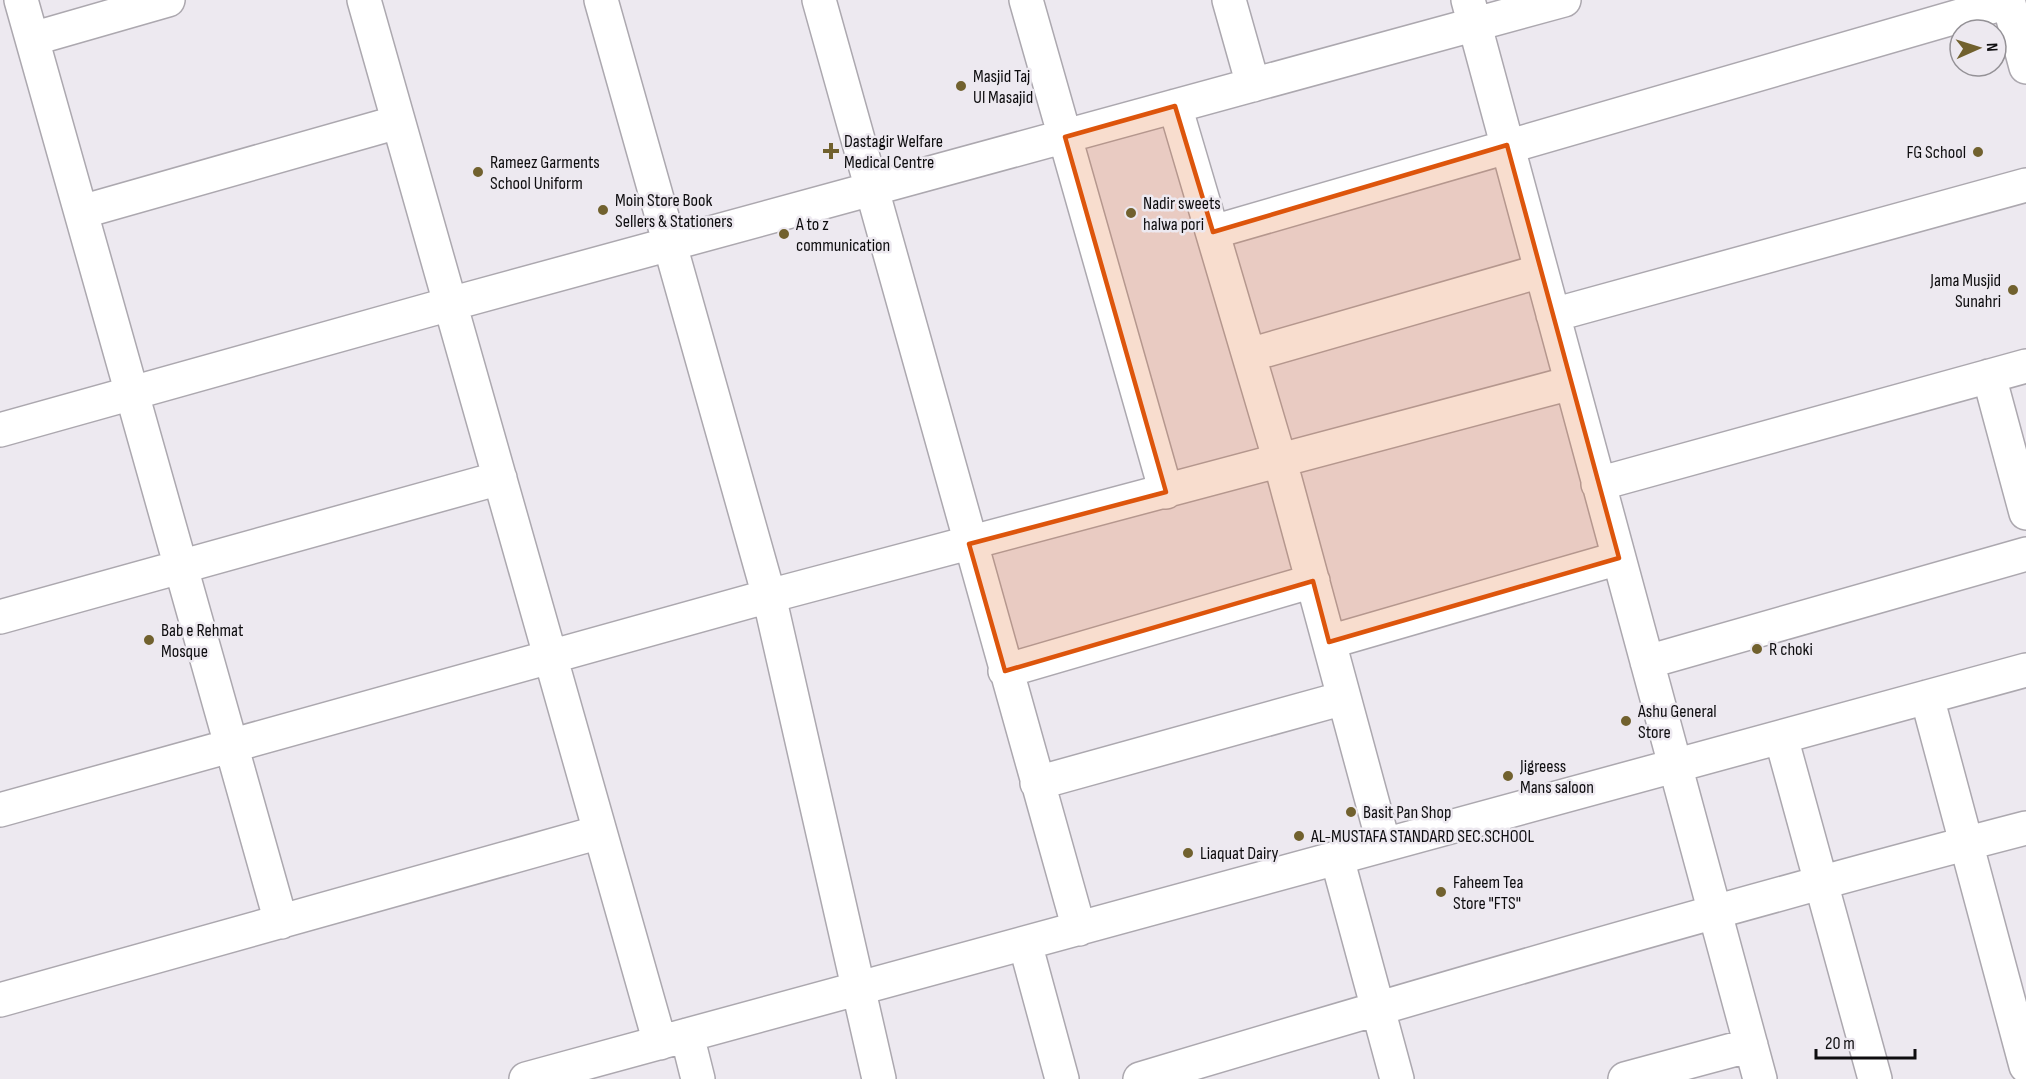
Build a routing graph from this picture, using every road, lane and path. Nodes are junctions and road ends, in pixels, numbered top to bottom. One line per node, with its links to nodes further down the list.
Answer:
1 (21, 0): 11 (street)
2 (168, 0): 11 (street)
3 (364, 0): 15 (street)
4 (601, 0): 22 (street)
5 (819, 0): 19 (street)
6 (1026, 0): 16 (street)
7 (1229, 0): 13 (street)
8 (1564, 0): 10 (street)
9 (2008, 1): 12 (street); 17 (street)
10 (1472, 12): 13 (street); 17 (street)
11 (32, 39): 20 (street)
12 (2026, 67)
13 (1253, 85): 14 (street)
14 (1175, 106): 16 (street); 21 (street)
15 (398, 122): 20 (street); 24 (street)
16 (1065, 137): 19 (street); 36 (street)
17 (1507, 145): 21 (street); 23 (street)
18 (2026, 185): 25 (street)
19 (871, 189): 22 (street); 38 (street)
20 (81, 212): 30 (street)
21 (1213, 232): 26 (street)
22 (670, 244): 24 (street); 43 (street)
23 (1541, 271): 25 (street); 26 (street)
24 (450, 304): 30 (street); 34 (street)
25 (1553, 315): 29 (street)
26 (1249, 355): 33 (street)
27 (2026, 366): 28 (street)
28 (1989, 376): 32 (street); 35 (street)
29 (1571, 383): 33 (street); 35 (street)
30 (132, 393): 31 (street); 41 (street)
31 (0, 430)
32 (2017, 445): 37 (street)
33 (1280, 461): 36 (street); 42 (street)
34 (500, 478): 41 (street); 46 (street)
35 (1599, 484): 40 (street)
36 (1166, 492): 38 (street)
37 (2026, 513)
38 (969, 544): 43 (street); 49 (street)
39 (2026, 554): 47 (street)
40 (1619, 558): 45 (street); 47 (street)
41 (183, 566): 44 (street); 53 (street)
42 (1312, 582): 45 (street); 49 (street)
43 (770, 596): 46 (street); 68 (street)
44 (0, 617)
45 (1329, 642): 51 (street)
46 (550, 656): 53 (street); 58 (street)
47 (1647, 662): 54 (street)
48 (2026, 670): 50 (street)
49 (1005, 672): 55 (street)
50 (1927, 697): 52 (street); 59 (street)
51 (1344, 698): 55 (street); 60 (street)
52 (1781, 737): 54 (street); 62 (street)
53 (232, 746): 56 (street); 64 (street)
54 (1675, 766): 60 (street); 63 (street)
55 (1037, 783): 65 (street)
56 (0, 810)
57 (2026, 828): 59 (street)
58 (600, 832): 64 (street); 71 (street)
59 (1966, 843): 62 (street); 67 (street)
60 (1384, 845): 61 (street)
61 (1337, 858): 65 (street); 70 (street)
62 (1821, 881): 63 (street); 82 (street)
63 (1714, 912): 70 (street); 72 (street)
64 (281, 922): 69 (street)
65 (1078, 929): 66 (street)
66 (1025, 943): 68 (street); 77 (street)
67 (2013, 966): 73 (street)
68 (858, 989): 71 (street); 76 (street)
69 (0, 1000)
70 (1378, 1008): 78 (street); 79 (street)
71 (674, 1039): 74 (street); 75 (street)
72 (1751, 1045): 80 (street); 81 (street)
73 (2026, 1066)
74 (526, 1079)
75 (698, 1079)
76 (879, 1079)
77 (1062, 1079)
78 (1140, 1079)
79 (1398, 1079)
80 (1625, 1079)
81 (1760, 1079)
82 (1875, 1079)

